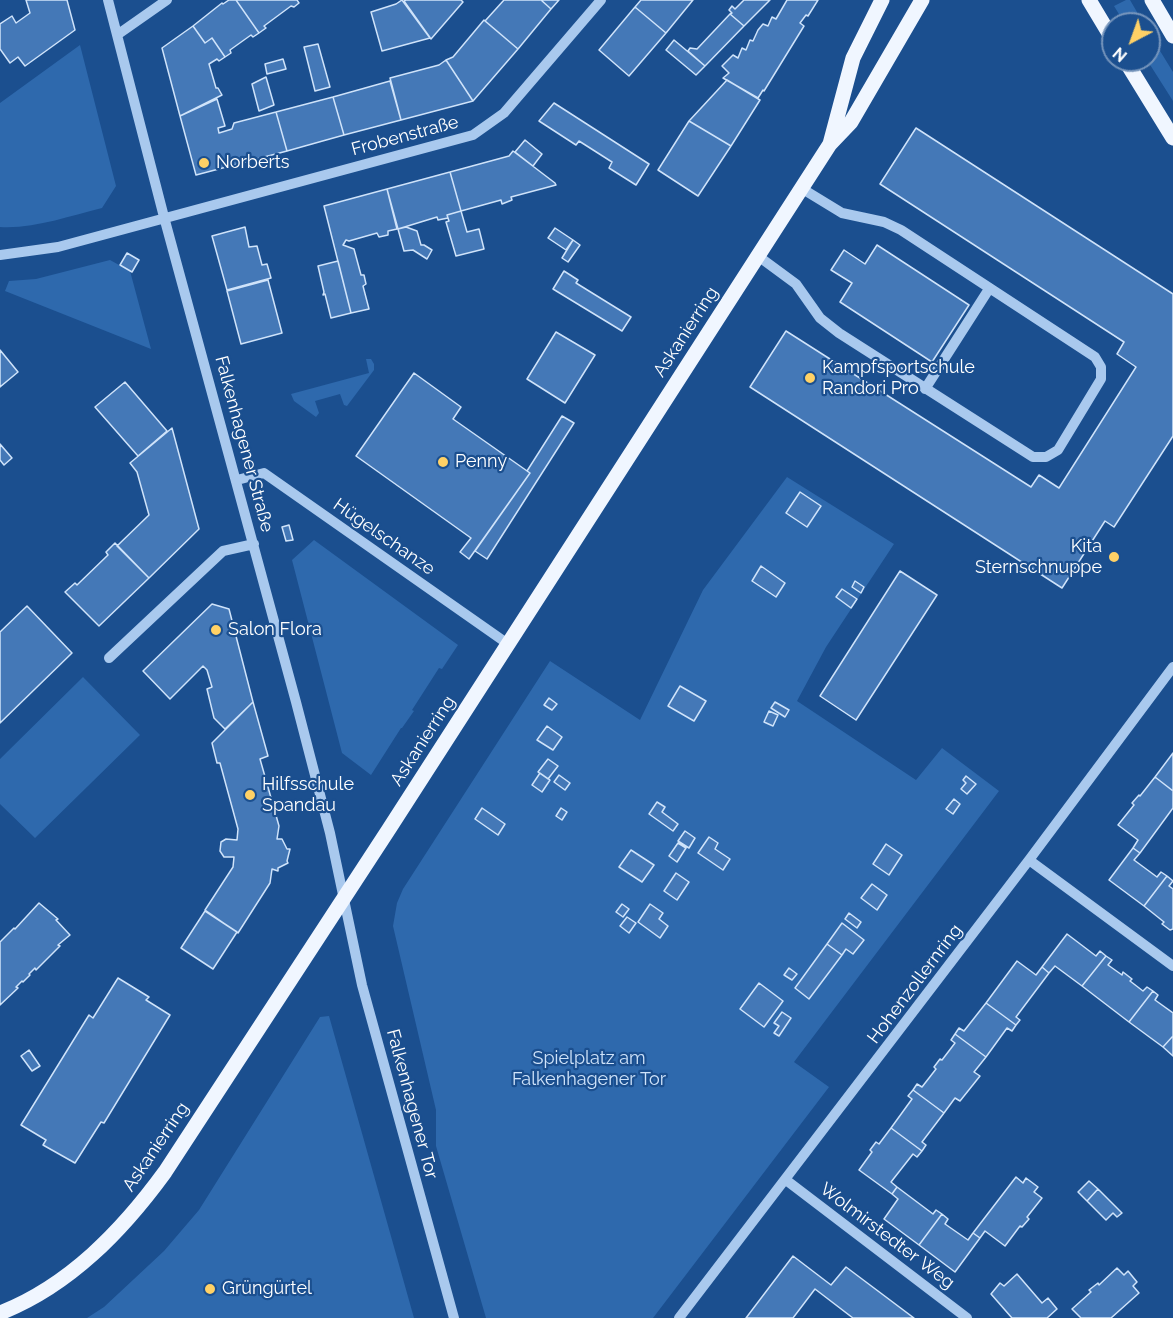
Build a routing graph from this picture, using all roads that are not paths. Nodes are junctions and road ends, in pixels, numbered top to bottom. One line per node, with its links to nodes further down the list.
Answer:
1 (108, 0): 9 (street, Falkenhagener Straße)
2 (167, 0): 9 (street)
3 (601, 0): 15 (street, Frobenstraße)
4 (882, 0): 13 (main road, Askanierring)
5 (922, 0): 13 (main road, Askanierring)
6 (1089, 0): 8 (main road)
7 (1152, 0): 10 (main road)
8 (1101, 20)
9 (117, 35): 15 (street, Falkenhagener Straße)
10 (1173, 36)
11 (1132, 72): 12 (main road)
12 (1173, 138)
13 (830, 144): 14 (main road, Askanierring)
14 (801, 188): 17 (main road, Askanierring); 18 (street)
15 (164, 217): 16 (street); 20 (street, Falkenhagener Straße)
16 (0, 255)
17 (758, 256): 19 (street); 22 (main road, Askanierring)
18 (989, 289): 19 (street); 19 (street)
19 (925, 388)
20 (237, 480): 21 (street, Falkenhagener Straße); 22 (street, Hügelschanze)
21 (254, 544): 23 (street); 26 (street, Falkenhagener Straße)
22 (508, 644): 26 (main road, Askanierring)
23 (109, 658)
24 (1173, 667): 25 (street, Hohenzollernring)
25 (1029, 860): 27 (street); 28 (street, Hohenzollernring)
26 (344, 898): 29 (main road, Askanierring); 30 (street, Falkenhagener Tor)
27 (1173, 966)
28 (786, 1180): 31 (street, Hohenzollernring); 32 (street, Wolmirstedter Weg)
29 (0, 1313)
30 (454, 1318)
31 (679, 1318)
32 (967, 1318)

